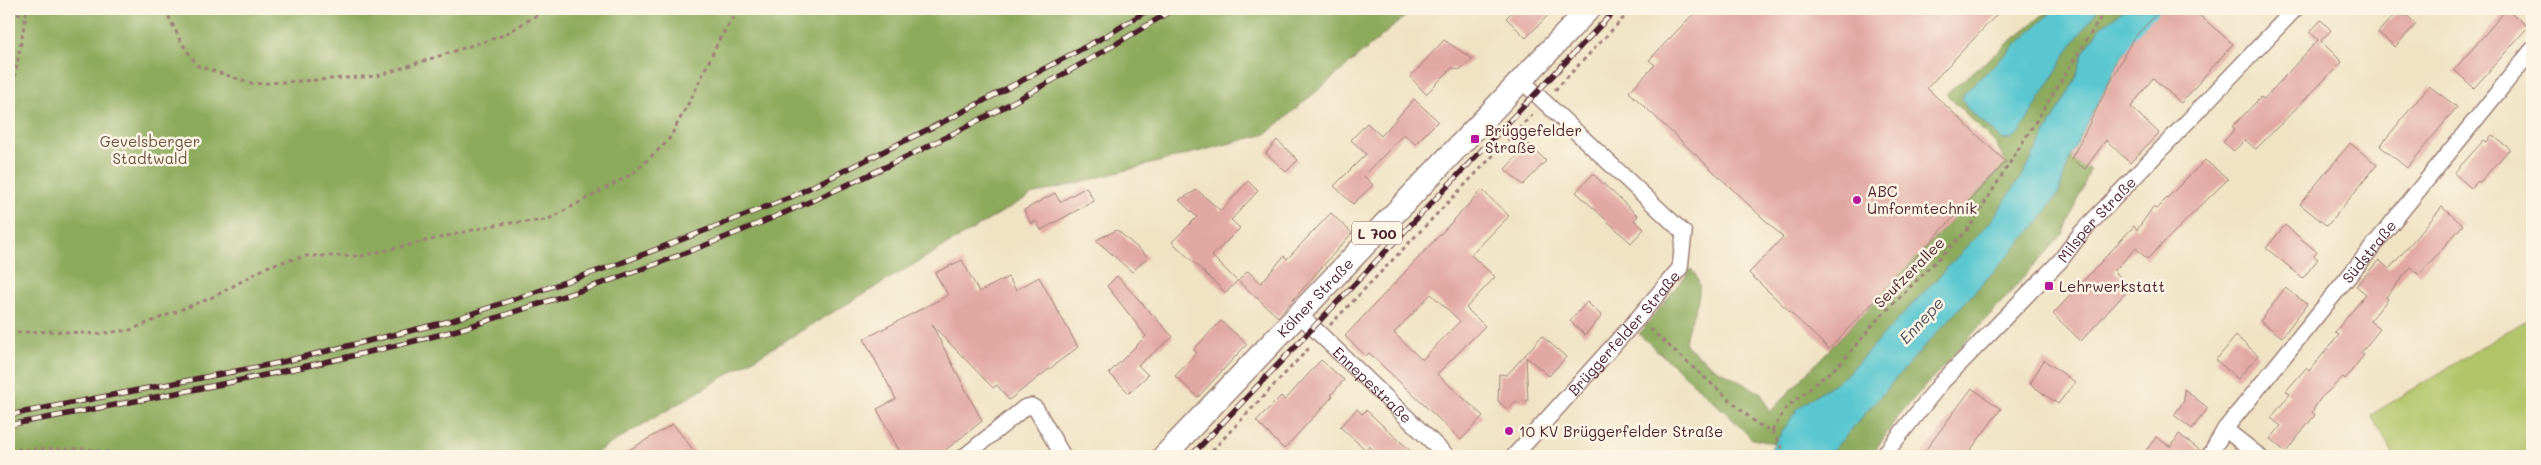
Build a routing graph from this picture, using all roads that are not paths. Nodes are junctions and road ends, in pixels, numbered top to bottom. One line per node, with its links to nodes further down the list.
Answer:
1 (1589, 9): 4 (main road, Kölner Straße / L 700)
2 (2295, 9): 12 (street, Milsper Straße)
3 (2532, 50): 6 (street, Südstraße)
4 (1521, 80): 5 (main road, Kölner Straße / L 700); 11 (street, Brüggerfelder Straße)
5 (1299, 314): 9 (main road, Kölner Straße / L 700); 10 (street, Ennepestraße)
6 (2225, 429): 13 (street, Südstraße); 14 (street)
7 (965, 456): 8 (street)
8 (1064, 456)
9 (1164, 456)
10 (1447, 456)
11 (1514, 456)
12 (1883, 456)
13 (2209, 456)
14 (2258, 456)

